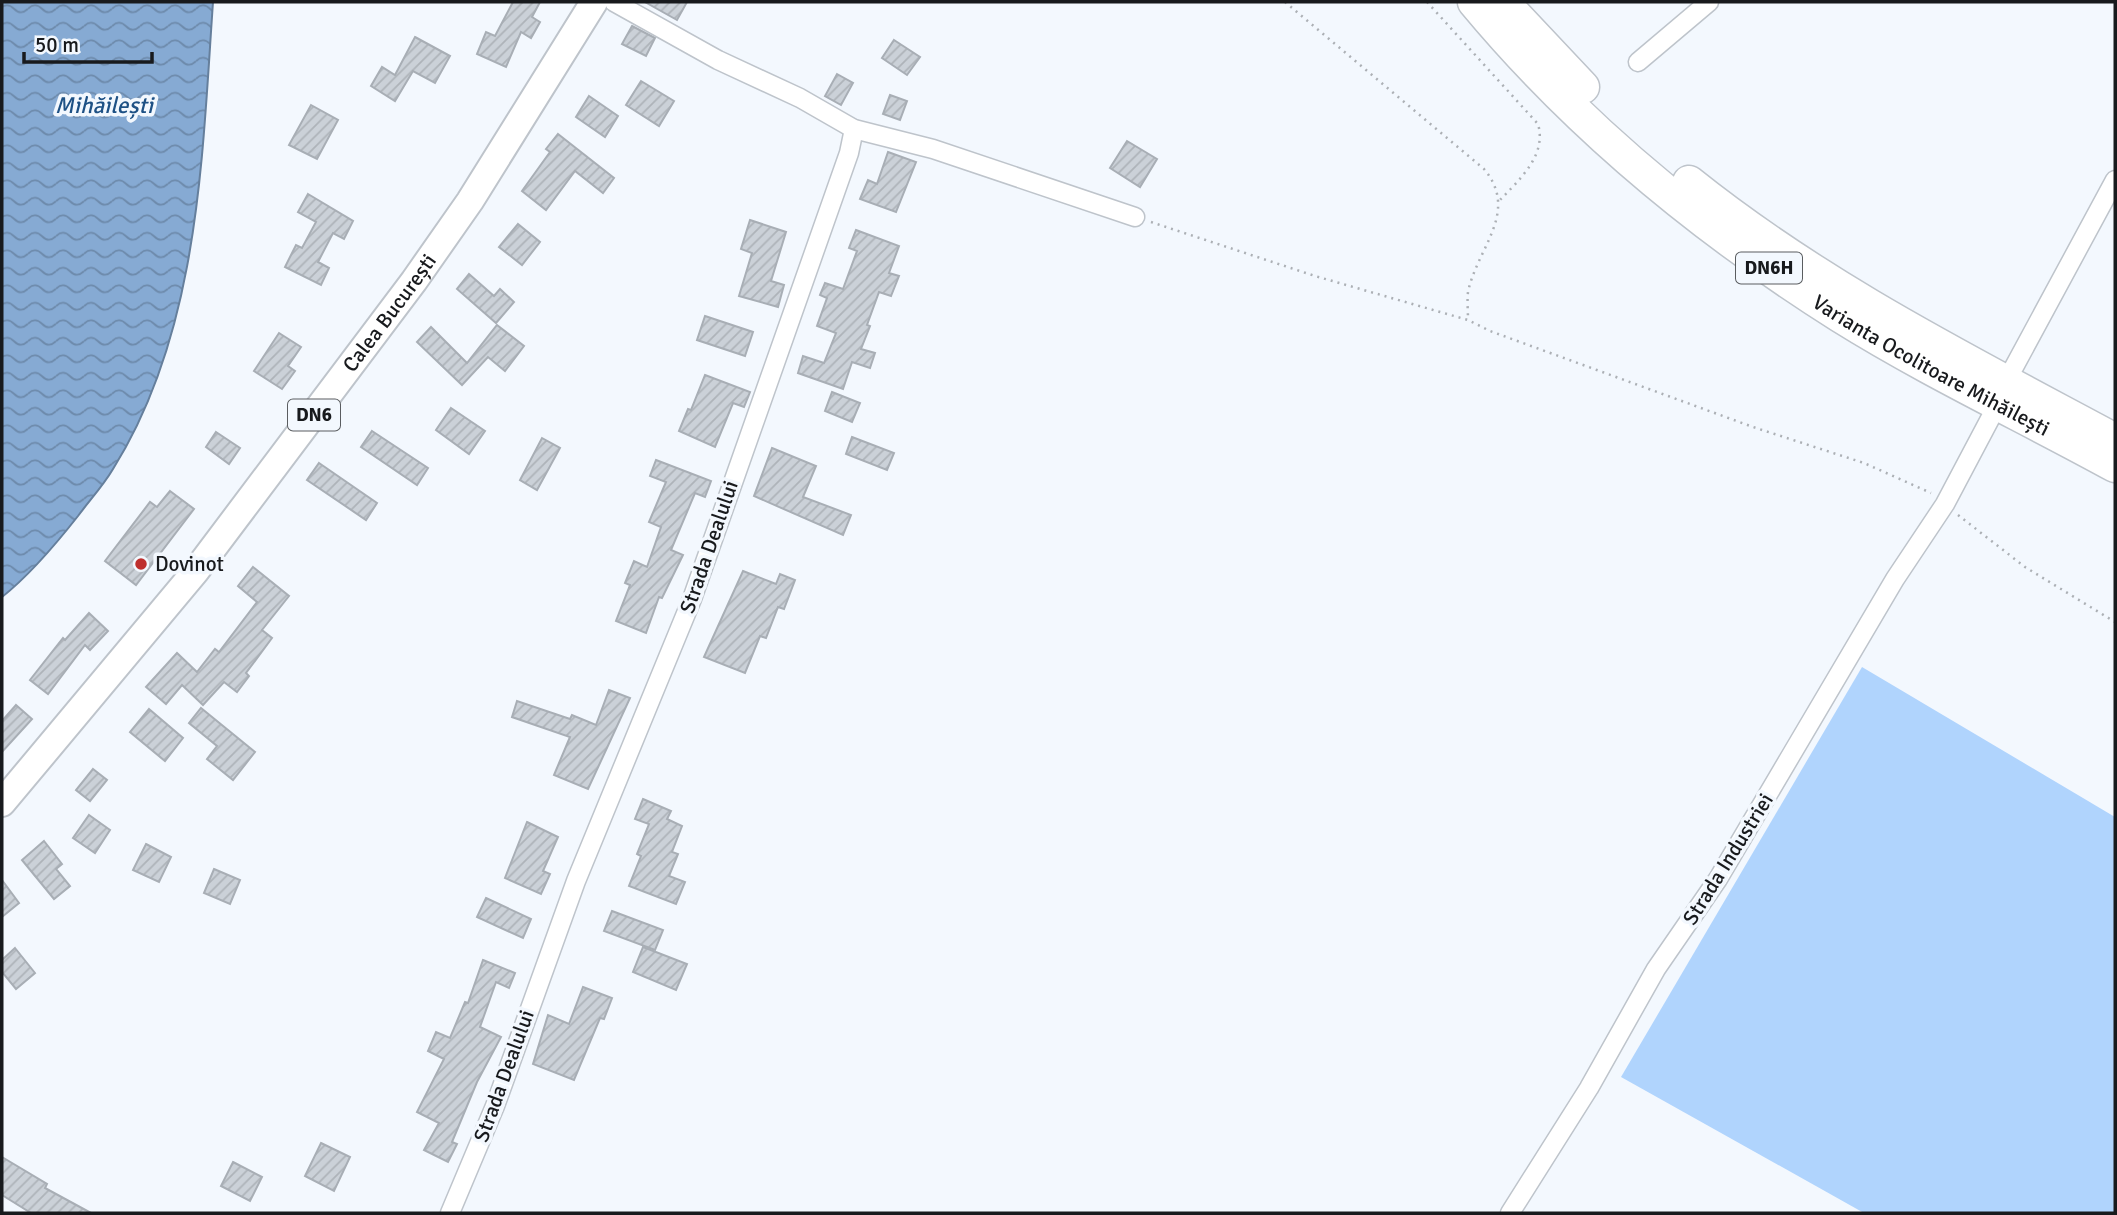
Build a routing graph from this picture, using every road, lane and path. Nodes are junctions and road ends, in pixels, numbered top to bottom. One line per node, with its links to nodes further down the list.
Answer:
1 (594, 2): 20 (main road, Calea București / DN6)
2 (614, 2): 9 (street)
3 (1285, 2): 11 (path)
4 (1427, 2): 11 (path)
5 (1474, 2): 17 (highway, Varianta Ocolitoare Mihăilești / DN6H)
6 (1503, 2): 16 (highway, Varianta Ocolitoare Mihăilești / DN6H)
7 (1709, 2): 8 (street)
8 (1638, 62)
9 (853, 129): 12 (street); 21 (street, Strada Dealului)
10 (2115, 180): 14 (street)
11 (1500, 201): 13 (path)
12 (1135, 217): 13 (path)
13 (1468, 320): 18 (path)
14 (2014, 367)
15 (1991, 417): 18 (street, Strada Industriei)
16 (2115, 440)
17 (2115, 466)
18 (1945, 504): 19 (path); 22 (street, Strada Industriei)
19 (2115, 622)
20 (2, 803)
21 (450, 1213)
22 (1510, 1213)

